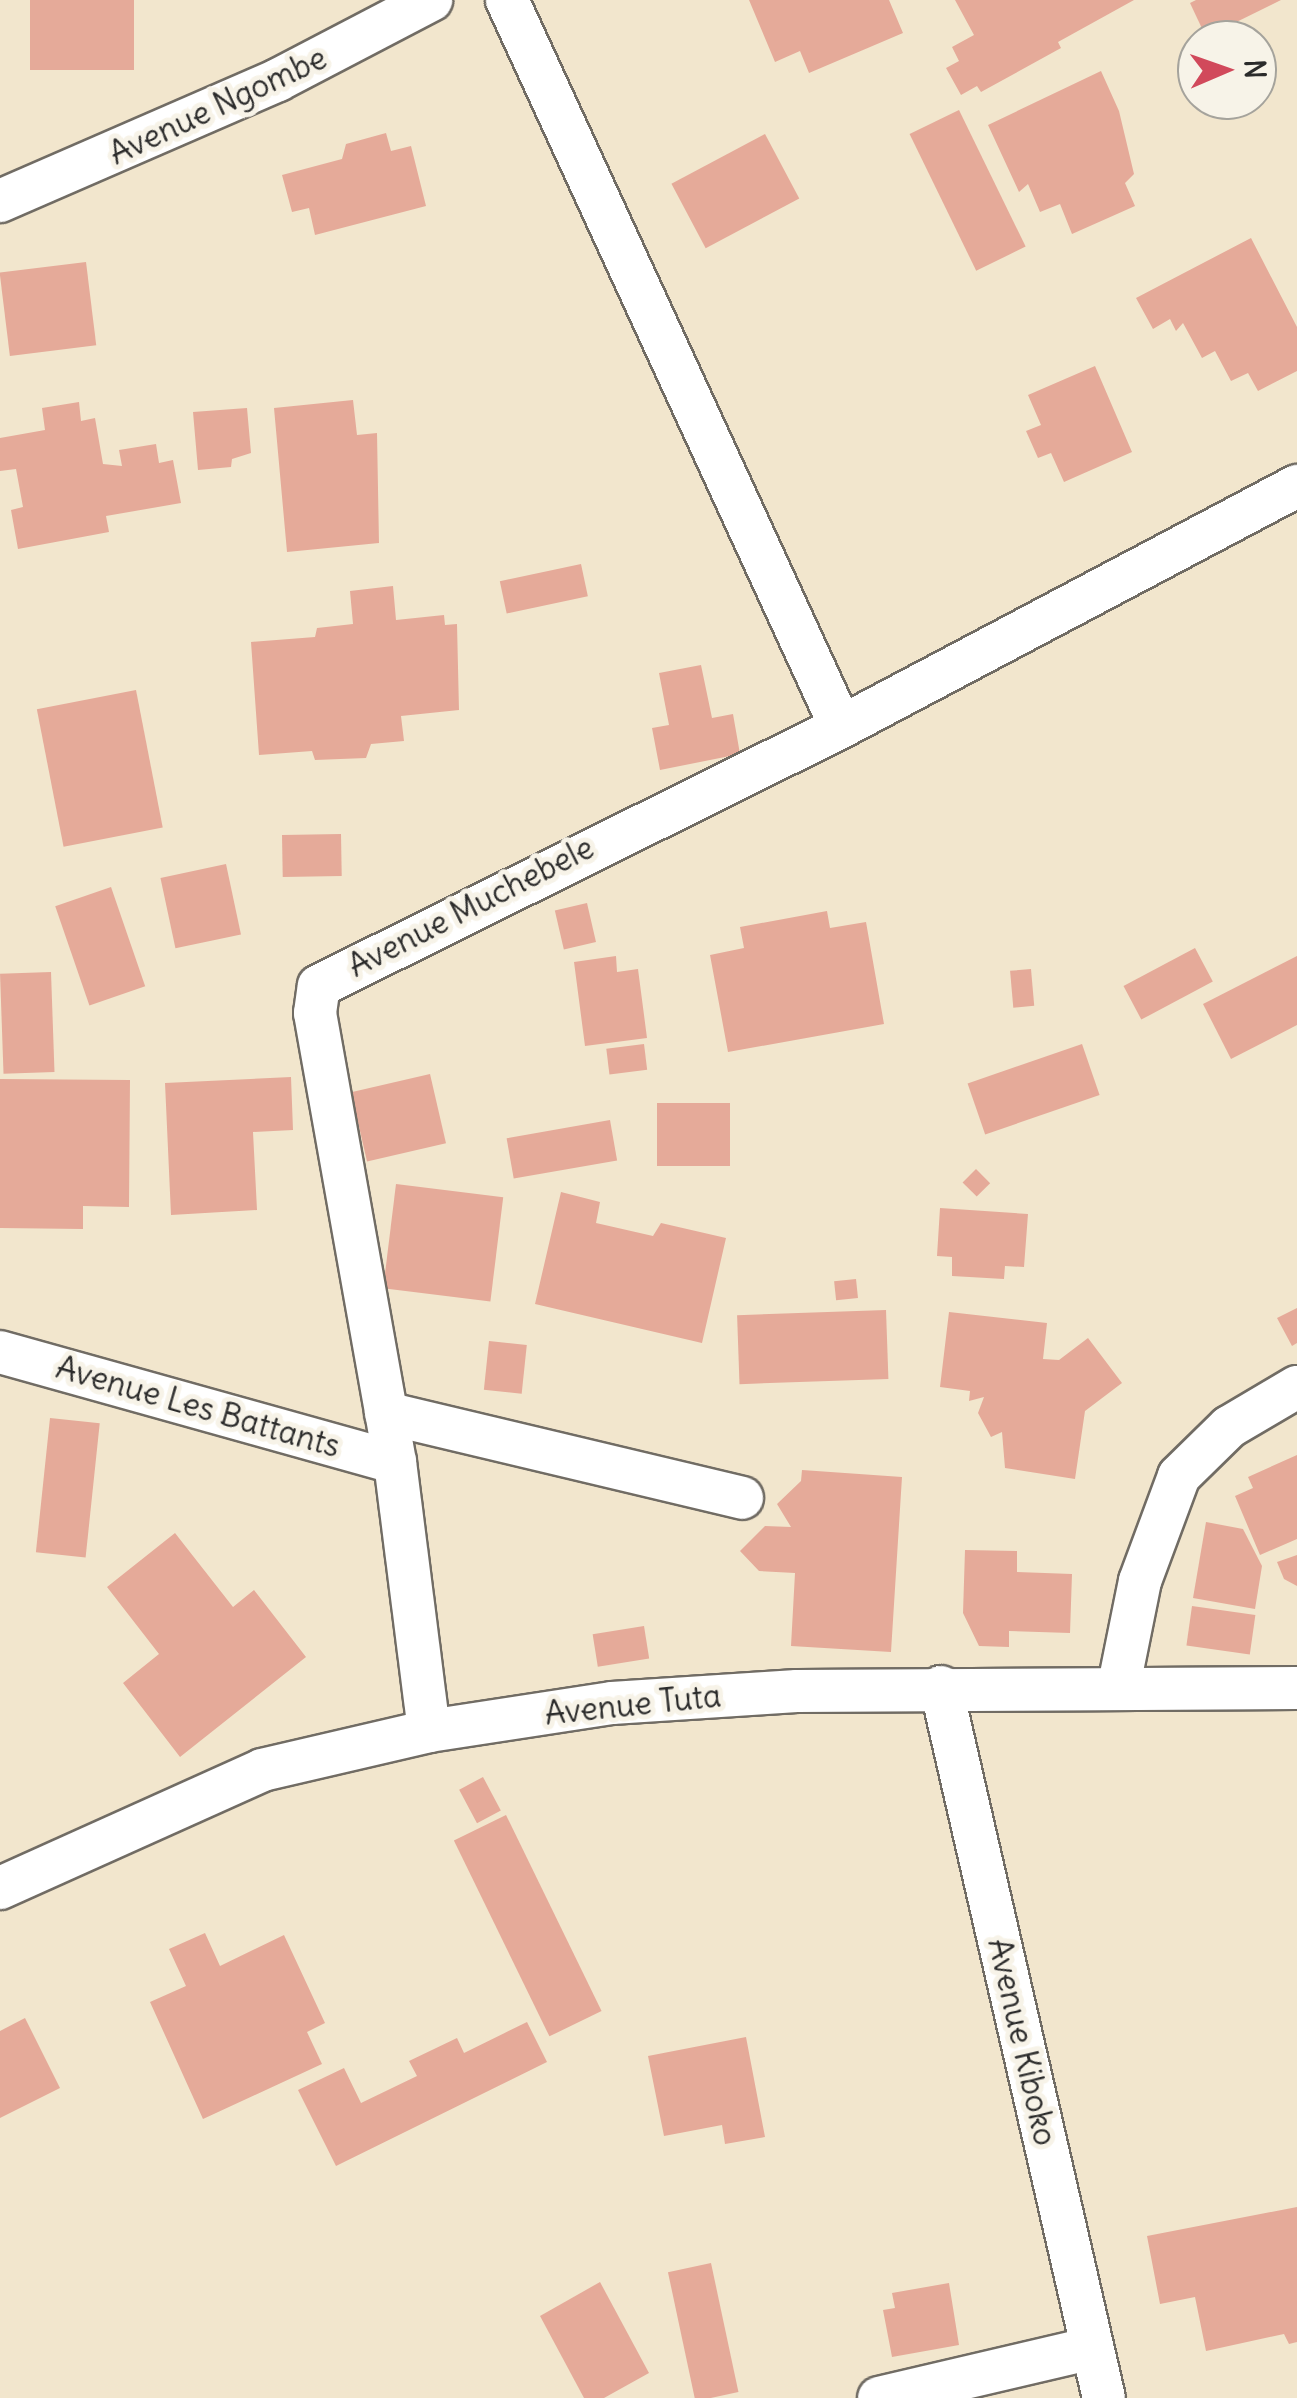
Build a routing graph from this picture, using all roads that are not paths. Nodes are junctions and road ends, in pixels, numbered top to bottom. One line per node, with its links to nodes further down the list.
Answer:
1 (431, 0): 3 (street, Avenue Ngombe)
2 (507, 0): 5 (street)
3 (0, 201)
4 (1297, 486): 5 (street, Avenue Muchebele)
5 (841, 727): 8 (street, Avenue Muchebele)
6 (0, 1352): 9 (street, Avenue Les Battants)
7 (1297, 1387): 11 (street)
8 (386, 1413): 9 (street, Avenue Muchebele); 10 (street, Avenue Les Battants)
9 (395, 1462): 14 (street, Avenue Muchebele)
10 (742, 1498)
11 (1119, 1685): 12 (street, Avenue Tuta); 13 (street, Avenue Tuta)
12 (942, 1686): 14 (street, Avenue Tuta); 16 (street, Avenue Kiboko)
13 (1297, 1688)
14 (429, 1731): 15 (street, Avenue Tuta)
15 (0, 1888)
16 (1092, 2348): 17 (street); 18 (street, Avenue Kiboko)
17 (879, 2398)
18 (1104, 2398)

